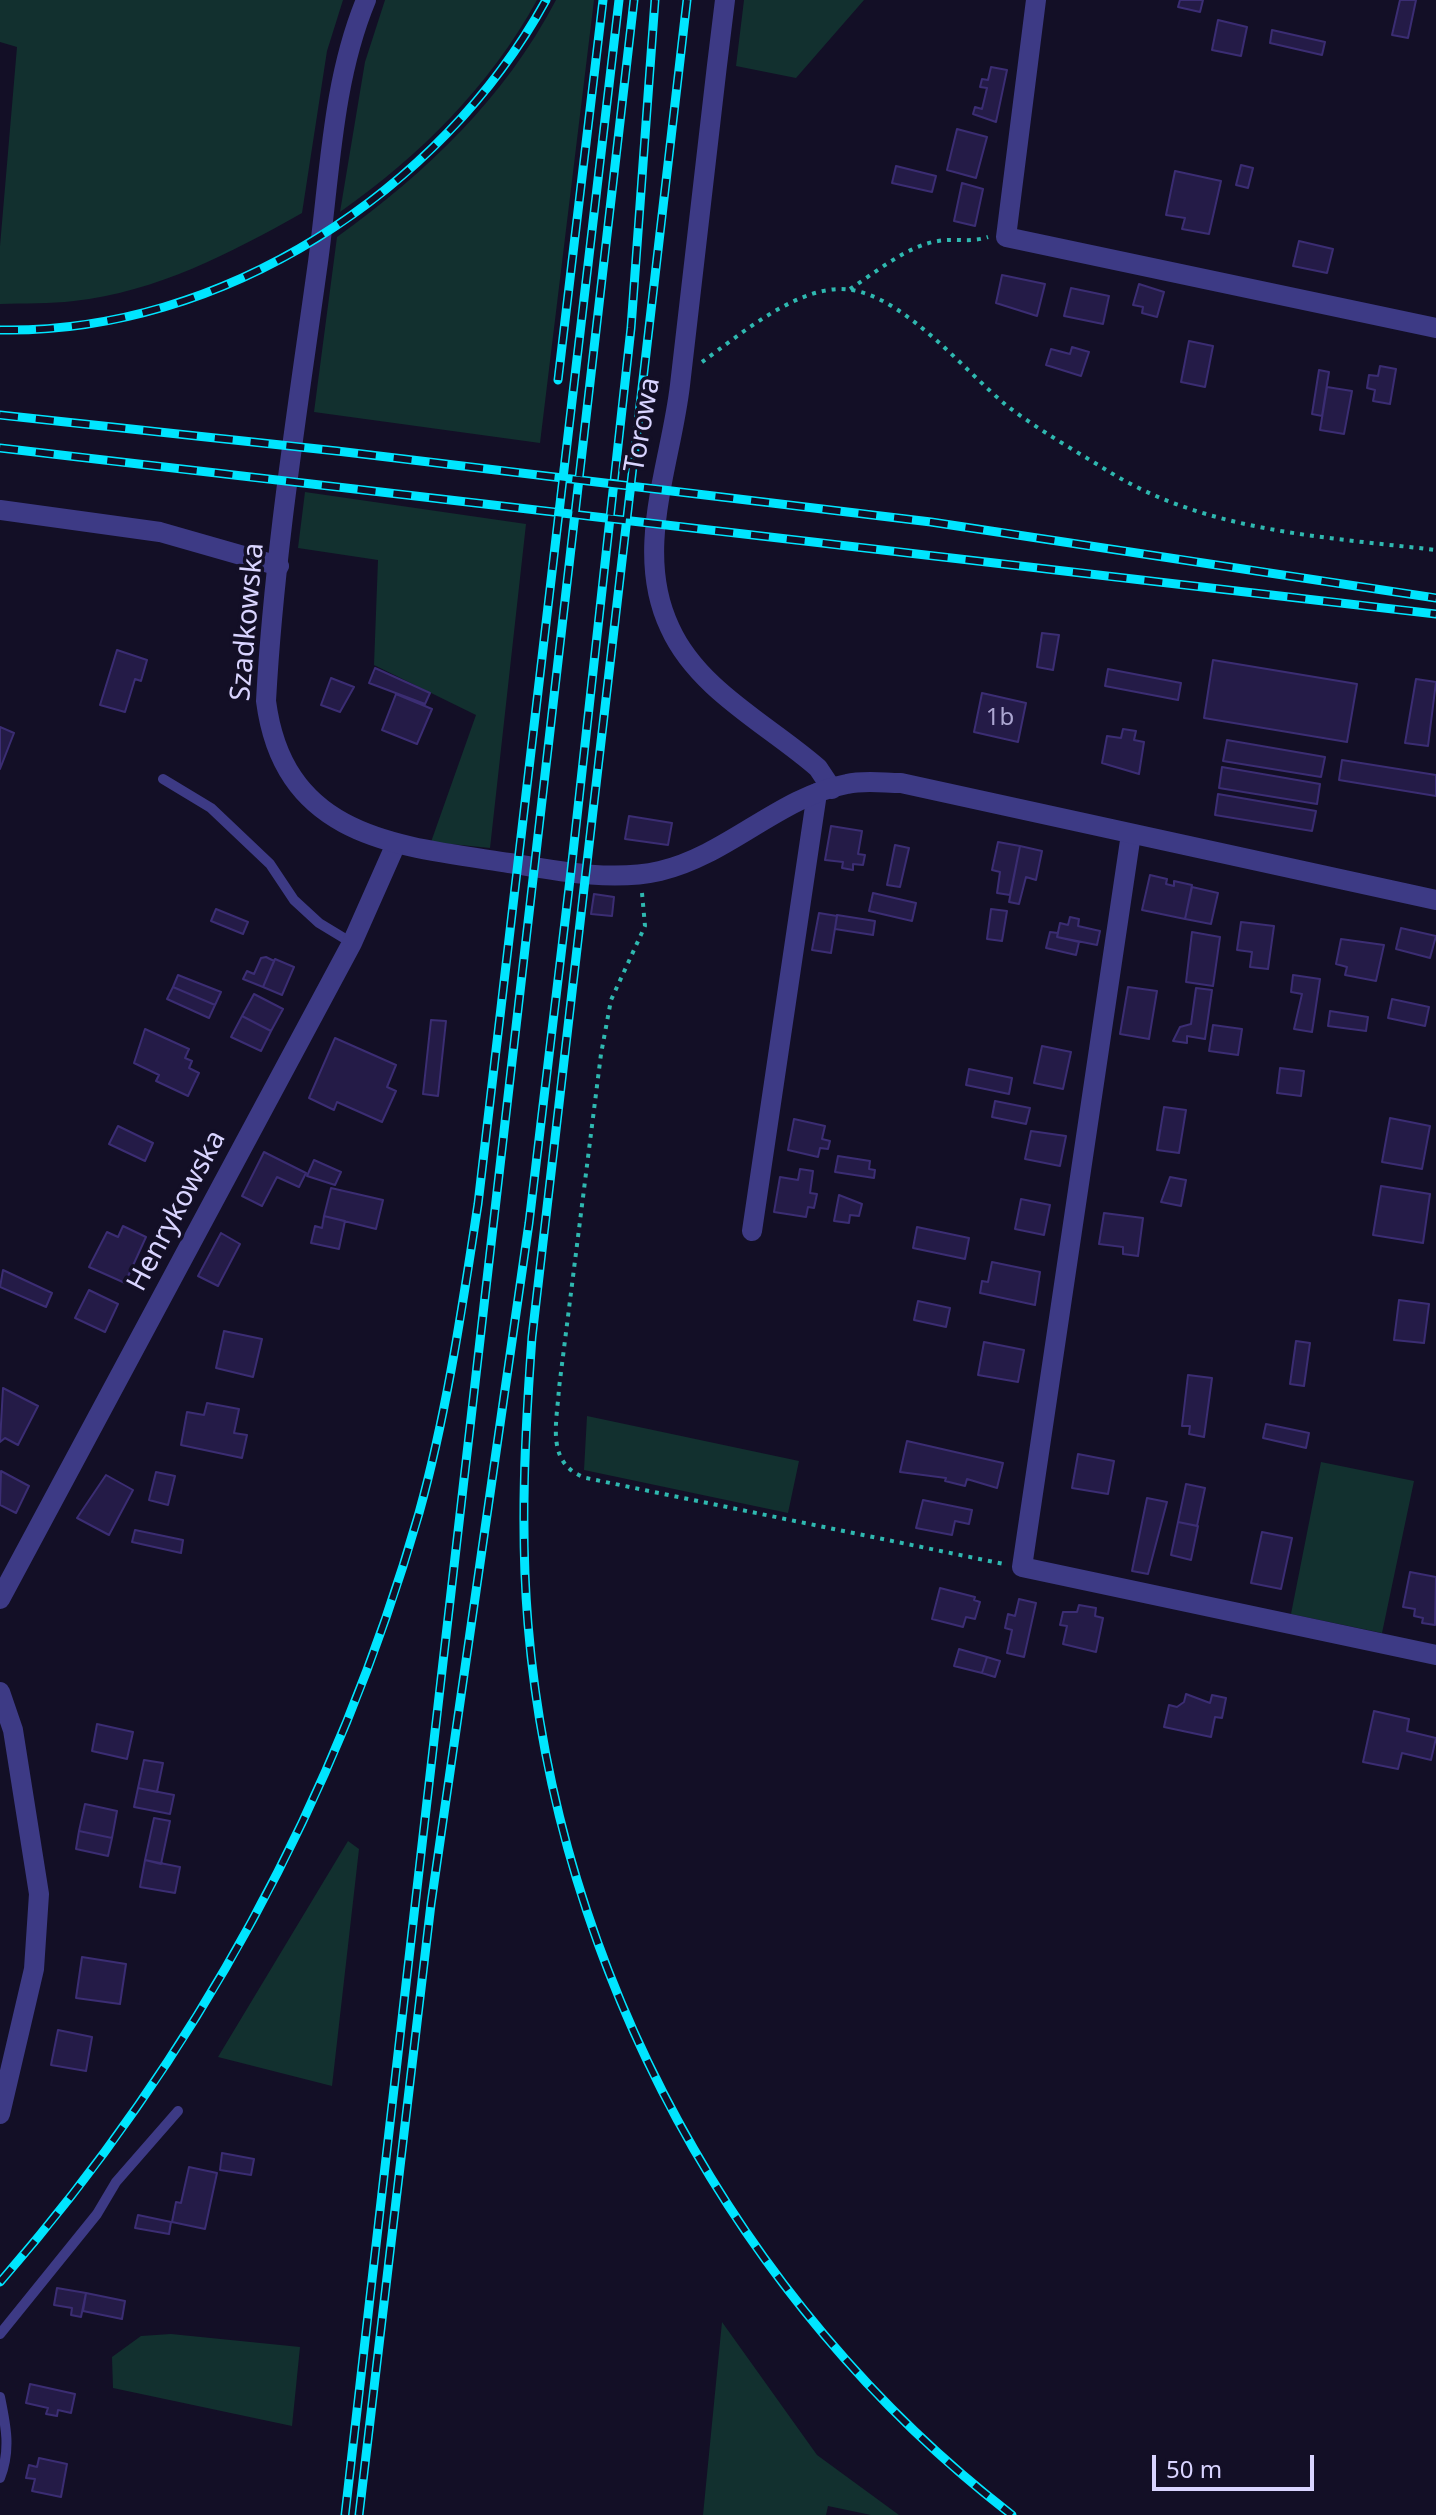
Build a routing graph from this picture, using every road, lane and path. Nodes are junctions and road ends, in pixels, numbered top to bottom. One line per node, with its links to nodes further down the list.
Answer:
1 (366, 0): 10 (street, Szadkowska)
2 (725, 0): 7 (street, Torowa)
3 (1036, 0): 4 (street)
4 (1006, 237): 5 (path); 6 (street)
5 (850, 289): 7 (path); 9 (path)
6 (1436, 328)
7 (681, 371): 12 (street, Torowa)
8 (0, 510): 10 (street)
9 (1436, 550)
10 (279, 566): 14 (street, Szadkowska)
11 (163, 779): 17 (lane)
12 (825, 791): 13 (street, Szadkowska); 15 (street, Szadkowska); 18 (street)
13 (1131, 834): 16 (street, Szadkowska); 19 (street)
14 (395, 846): 15 (street, Szadkowska); 17 (street, Henrykowska)
15 (636, 875): 19 (path)
16 (1436, 900)
17 (352, 943): 20 (street, Henrykowska)
18 (752, 1231)
19 (1022, 1567): 21 (street)
20 (0, 1599)
21 (1436, 1655)
22 (0, 1692): 24 (street)
23 (178, 2111): 25 (lane)
24 (0, 2114)
25 (0, 2334)
26 (0, 2397): 27 (lane)
27 (0, 2478)

